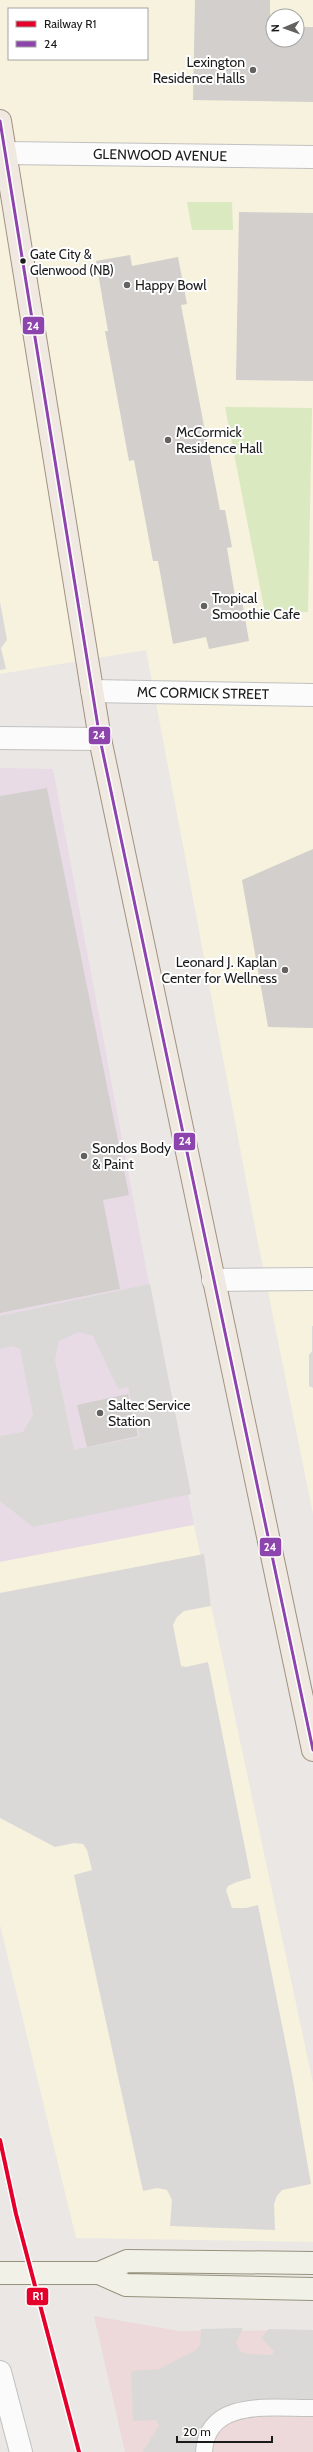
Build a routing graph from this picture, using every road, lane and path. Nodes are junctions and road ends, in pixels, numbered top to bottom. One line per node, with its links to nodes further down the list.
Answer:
1 (0, 122): 2 (main road)
2 (6, 153): 3 (street, GLENWOOD AVENUE); 4 (main road)
3 (313, 157)
4 (92, 691): 5 (street, MC CORMICK STREET); 7 (main road)
5 (313, 695)
6 (0, 738): 7 (street)
7 (100, 739): 9 (main road)
8 (313, 1279): 9 (street)
9 (213, 1280): 10 (main road)
10 (313, 1750)
11 (313, 2263): 13 (main road)
12 (0, 2273): 13 (main road)
13 (99, 2273): 14 (main road)
14 (313, 2289)
15 (0, 2372): 17 (street)
16 (313, 2408): 18 (lane)
17 (21, 2452)
18 (204, 2452)

